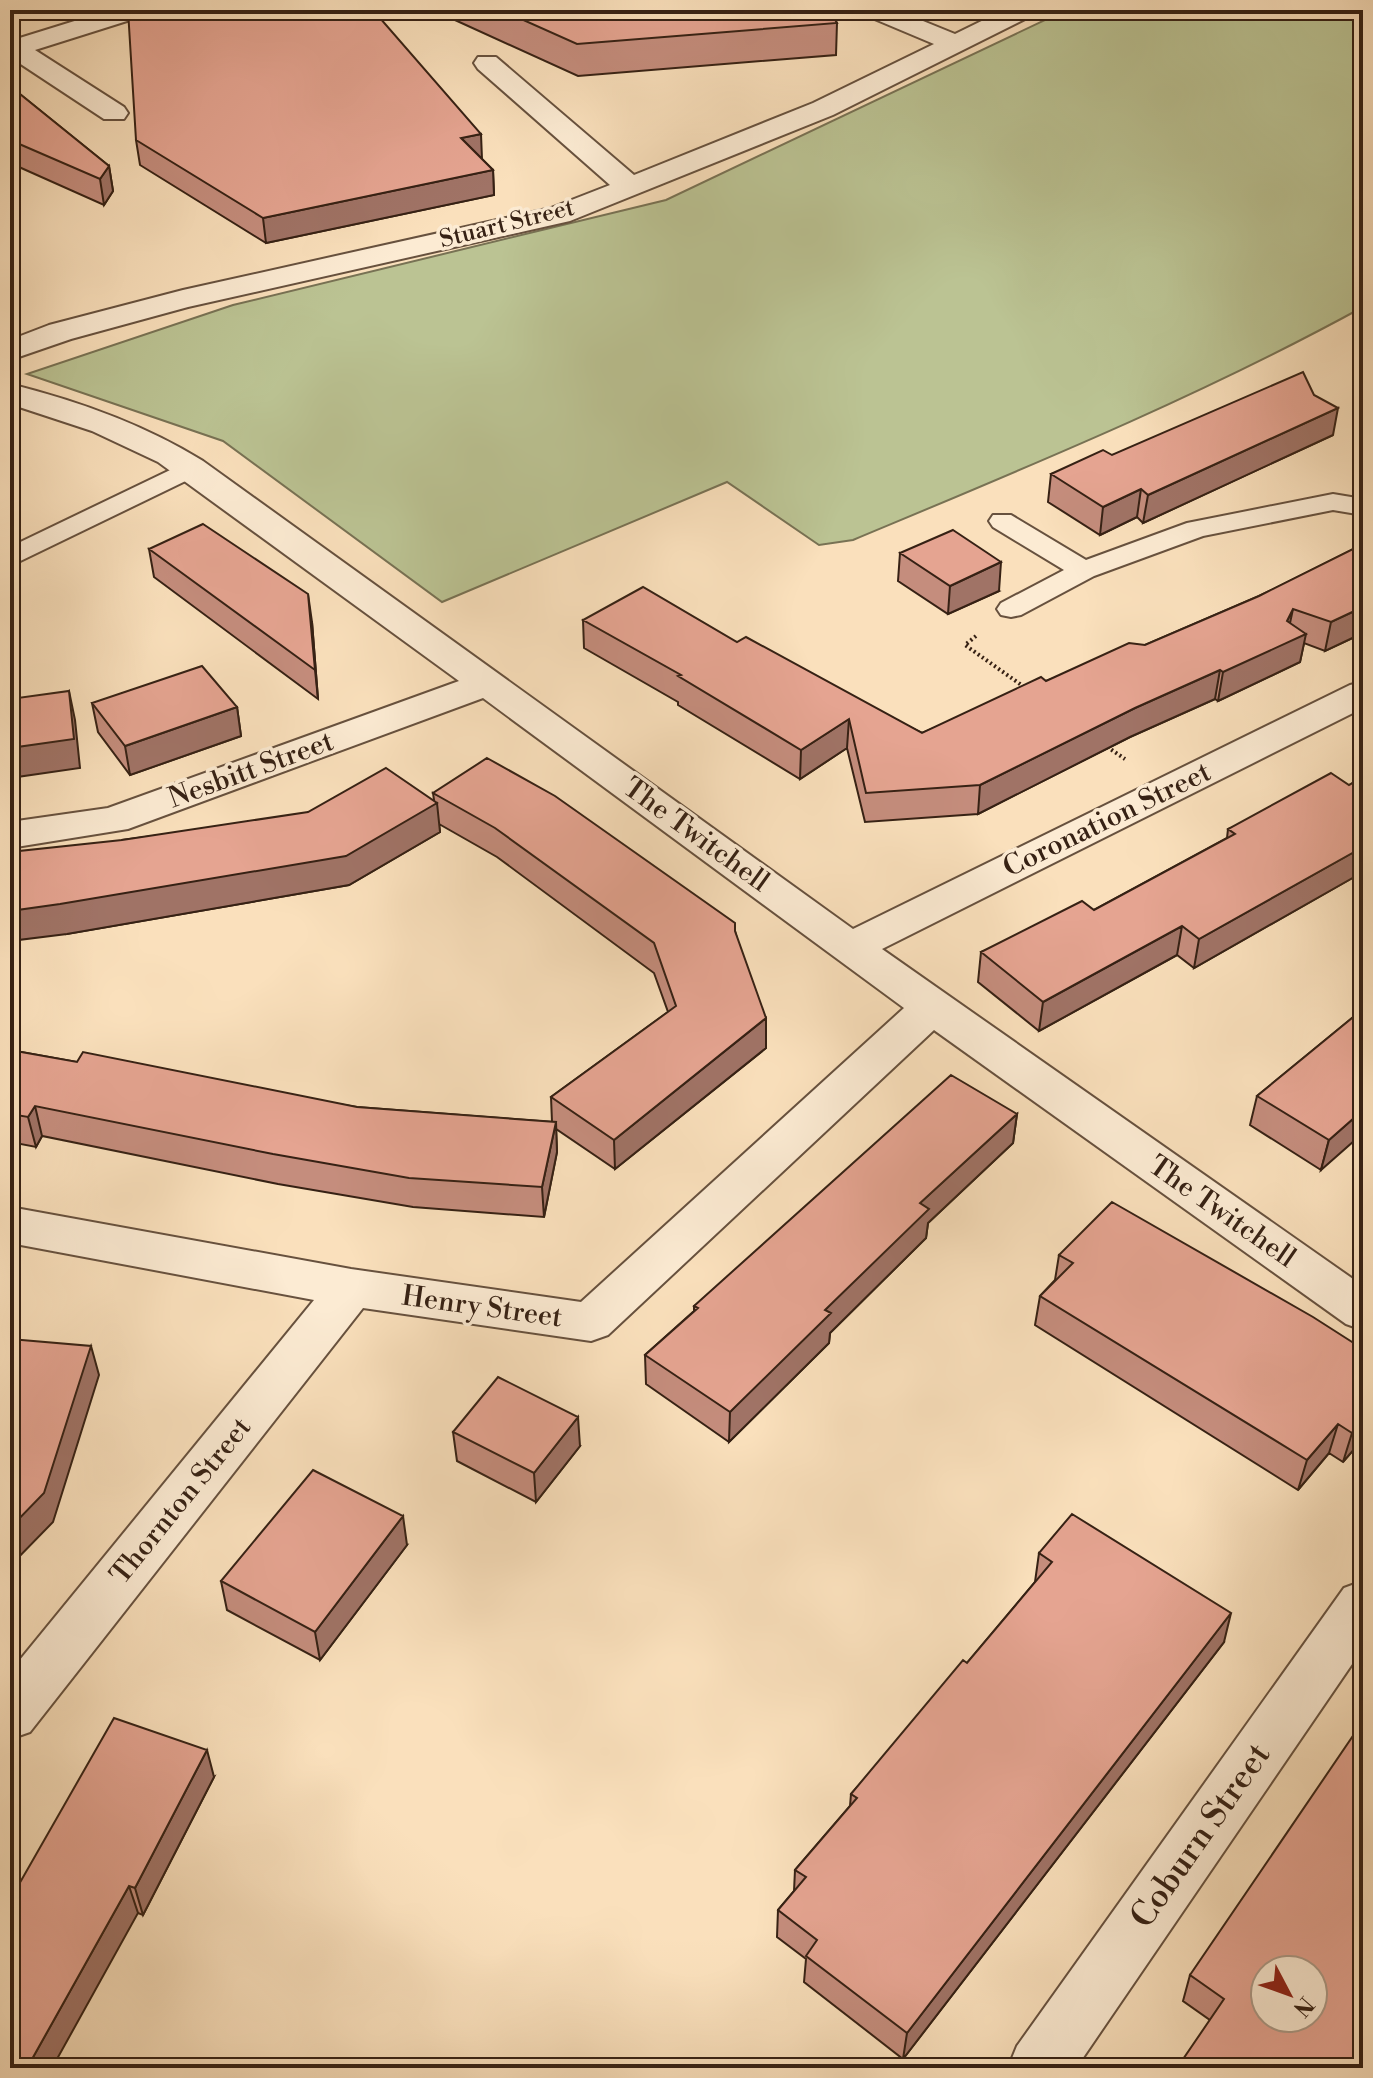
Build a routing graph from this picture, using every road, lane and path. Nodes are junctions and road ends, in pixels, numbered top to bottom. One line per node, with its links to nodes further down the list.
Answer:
1 (137, 10): 5 (street)
2 (874, 10): 4 (street)
3 (1024, 10): 4 (street, Stuart Street)
4 (957, 44): 8 (street, Stuart Street)
5 (13, 48): 7 (street)
6 (487, 63): 8 (street)
7 (114, 113)
8 (630, 187): 9 (street, Stuart Street)
9 (10, 351)
10 (10, 394): 11 (street, The Twitchell)
11 (191, 468): 14 (lane); 17 (street, The Twitchell)
12 (1363, 507): 15 (lane)
13 (1002, 521): 15 (lane)
14 (10, 558)
15 (1084, 570): 16 (lane)
16 (1011, 609): 18 (path)
17 (487, 684): 22 (street, Nesbitt Street); 23 (street, The Twitchell)
18 (1029, 690)
19 (1363, 693): 21 (street, Coronation Street)
20 (1092, 735): 21 (path)
21 (1168, 790): 23 (street, Coronation Street)
22 (10, 835)
23 (851, 947): 24 (street, The Twitchell)
24 (932, 1007): 26 (street, Henry Street); 27 (street, The Twitchell)
25 (10, 1225): 26 (street, Henry Street)
26 (351, 1288): 29 (street, Thornton Street)
27 (1363, 1311)
28 (1363, 1604): 30 (street, Coburn Street)
29 (10, 1714)
30 (1039, 2068)

